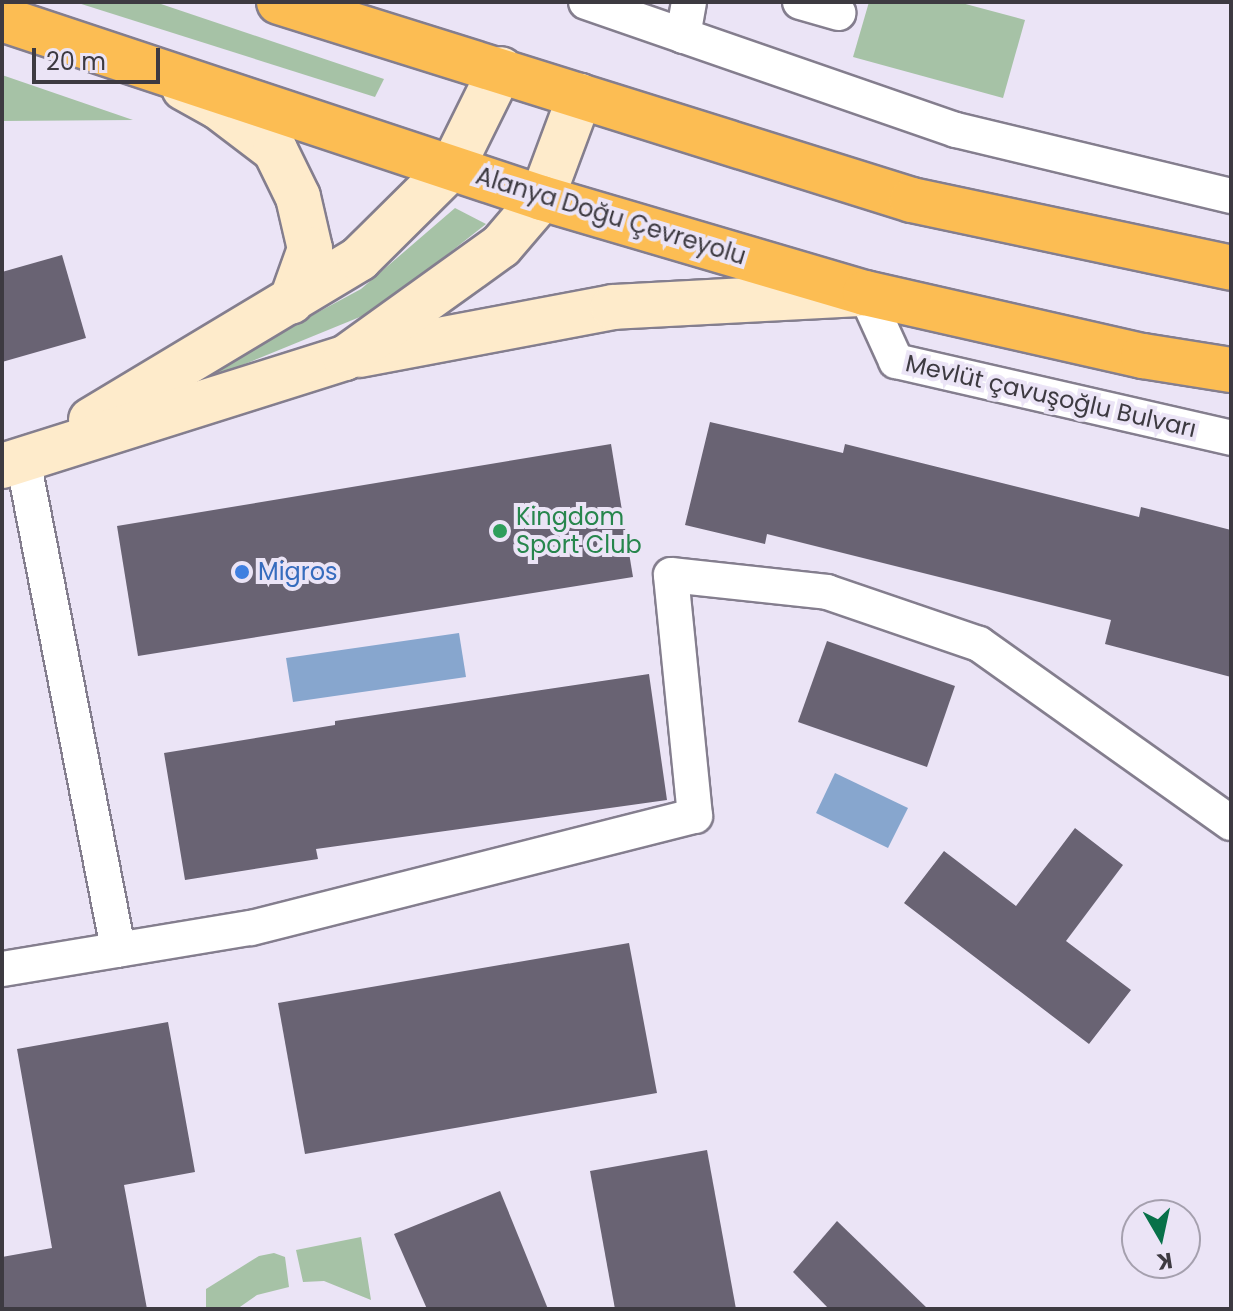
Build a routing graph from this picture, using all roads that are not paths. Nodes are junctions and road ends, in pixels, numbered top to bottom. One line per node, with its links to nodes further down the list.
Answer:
1 (279, 2): 9 (highway)
2 (586, 2): 7 (street)
3 (689, 2): 7 (street)
4 (800, 2): 5 (street)
5 (838, 13)
6 (2, 19): 8 (highway, Alanya Doğu Çevreyolu)
7 (683, 36): 12 (street)
8 (140, 63): 11 (highway, Alanya Doğu Çevreyolu); 16 (street)
9 (501, 69): 10 (highway); 11 (street)
10 (580, 96): 13 (street); 14 (highway)
11 (453, 166): 13 (highway, Alanya Doğu Çevreyolu); 16 (street)
12 (1231, 196)
13 (542, 198): 15 (highway, Alanya Doğu Çevreyolu); 17 (street)
14 (1231, 268)
15 (865, 293): 17 (street); 18 (highway, Alanya Doğu Çevreyolu); 19 (street, Mevlüt çavuşoğlu Bulvarı)
16 (291, 302): 20 (street)
17 (345, 358): 20 (street)
18 (1231, 370)
19 (1231, 438)
20 (12, 463): 22 (street)
21 (1231, 823): 22 (street)
22 (118, 950): 23 (street)
23 (2, 969)

